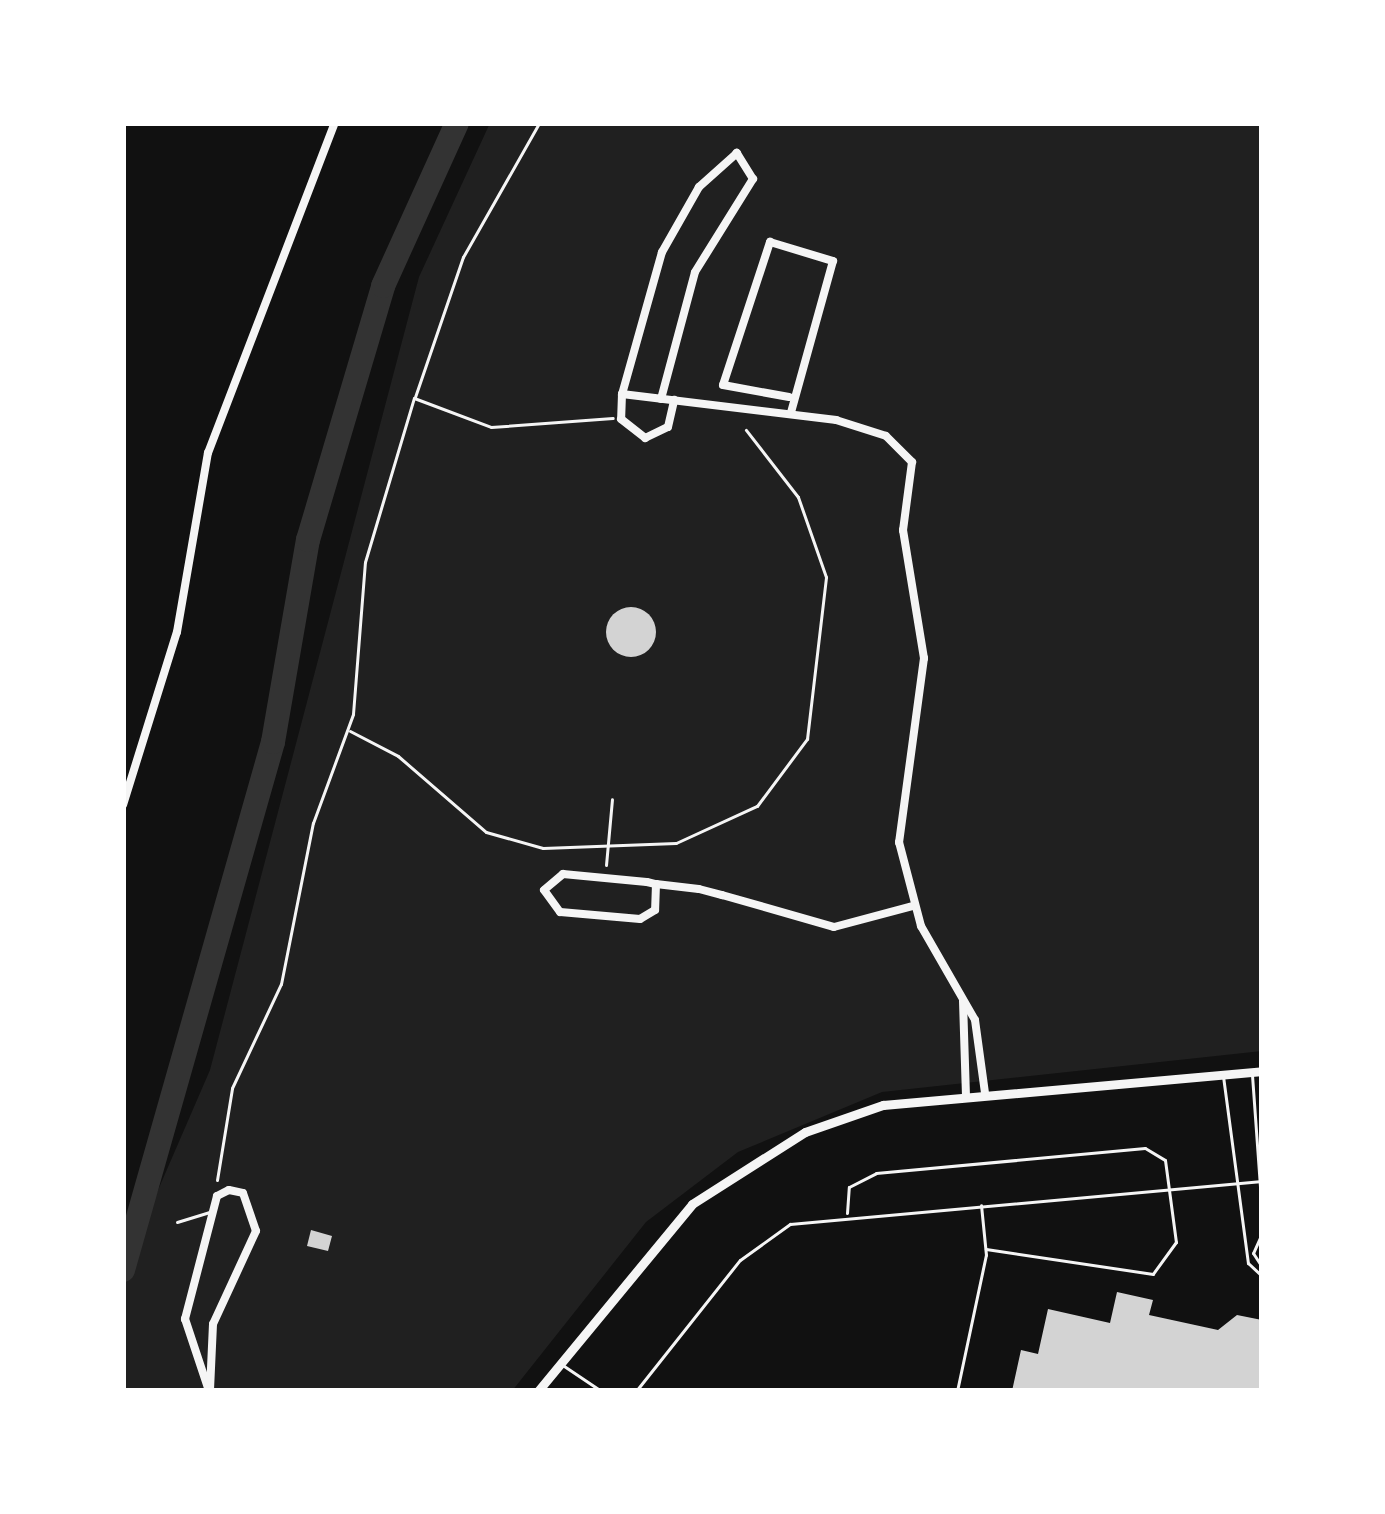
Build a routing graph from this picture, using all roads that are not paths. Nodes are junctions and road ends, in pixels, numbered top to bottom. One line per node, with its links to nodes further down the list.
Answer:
1 (335, 123): 7 (street)
2 (622, 394): 4 (street); 4 (street); 5 (street)
3 (789, 397): 3 (street); 6 (street)
4 (661, 398): 5 (street)
5 (674, 400): 6 (street)
6 (791, 412): 9 (street)
7 (123, 805)
8 (656, 884): 8 (street); 9 (street)
9 (914, 906): 10 (street)
10 (963, 1000): 11 (street); 12 (street)
11 (978, 1043): 12 (street); 15 (street)
12 (962, 1045): 16 (street)
13 (1257, 1072): 14 (street); 17 (lane)
14 (1223, 1074): 15 (street); 18 (lane)
15 (986, 1093): 16 (street)
16 (966, 1095): 30 (street)
17 (1261, 1181): 18 (lane); 23 (lane)
18 (1236, 1182): 19 (lane); 28 (lane)
19 (1169, 1187): 20 (lane); 22 (lane); 26 (lane)
20 (981, 1204): 22 (lane); 26 (lane)
21 (213, 1211): 24 (lane); 29 (street); 29 (street)
22 (848, 1215): 34 (lane)
23 (1262, 1216)
24 (177, 1222)
25 (1262, 1233): 27 (lane)
26 (986, 1249): 35 (lane)
27 (1262, 1267)
28 (1262, 1276)
29 (207, 1362): 31 (street)
30 (560, 1362): 32 (street); 33 (lane)
31 (210, 1391)
32 (538, 1391)
33 (601, 1391)
34 (636, 1391)
35 (957, 1391)

